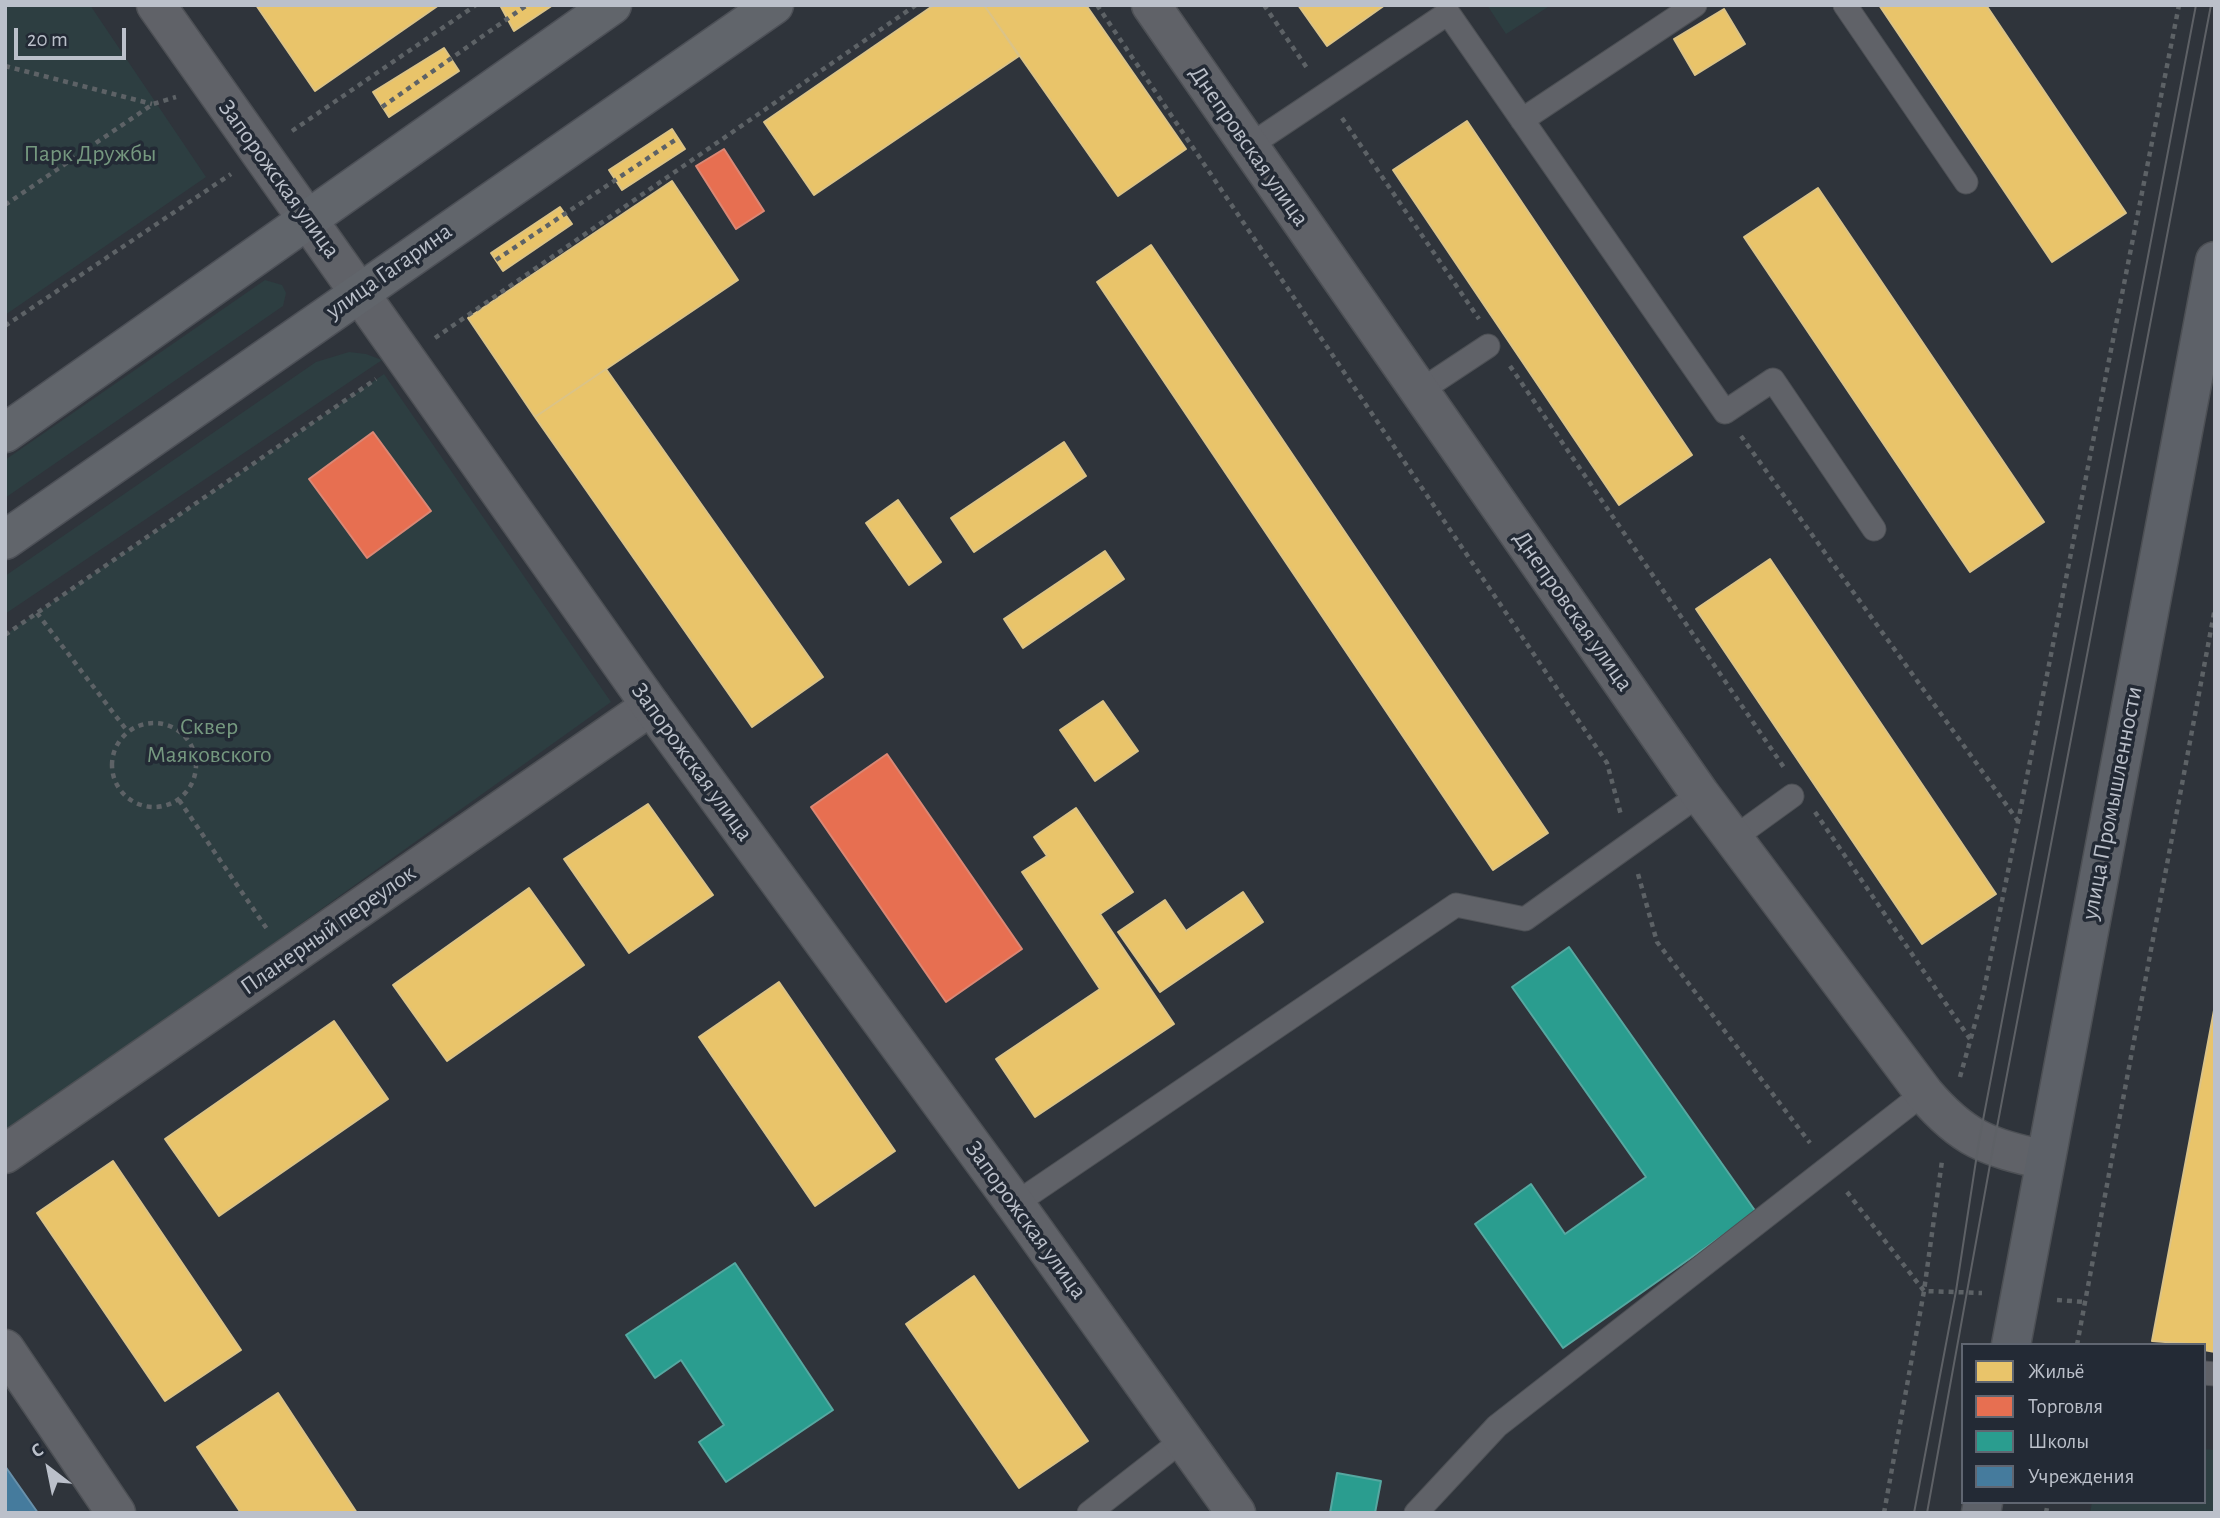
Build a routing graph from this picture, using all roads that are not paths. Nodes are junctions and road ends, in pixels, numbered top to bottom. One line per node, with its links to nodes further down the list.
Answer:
1 (156, 5): 11 (street, Запорожская улица)
2 (612, 5): 11 (main road)
3 (774, 5): 13 (main road, улица Гагарина)
4 (1151, 5): 9 (street, Днепровская улица)
5 (1695, 5): 8 (lane)
6 (1845, 5): 10 (lane)
7 (1445, 9): 8 (lane); 9 (lane)
8 (1522, 120): 17 (lane)
9 (1249, 146): 15 (street, Днепровская улица)
10 (1966, 182)
11 (307, 219): 13 (street, Запорожская улица); 16 (main road)
12 (2215, 261): 25 (main road, улица Промышленности)
13 (359, 291): 18 (main road, улица Гагарина); 19 (street, Запорожская улица)
14 (1488, 346): 15 (lane)
15 (1419, 391): 20 (street, Днепровская улица)
16 (5, 433)
17 (1874, 529)
18 (5, 540)
19 (651, 706): 24 (street, Планерный переулок); 26 (street, Запорожская улица)
20 (1700, 794): 22 (street, Днепровская улица); 26 (lane)
21 (1792, 796): 22 (lane)
22 (1734, 838): 23 (street, Днепровская улица)
23 (1936, 1107): 25 (street, Днепровская улица); 33 (lane)
24 (5, 1154)
25 (2045, 1160): 27 (main road, улица Промышленности)
26 (1015, 1203): 29 (street, Запорожская улица)
27 (2011, 1343)
28 (5, 1349): 30 (street)
29 (1185, 1438): 31 (lane); 32 (street, Запорожская улица)
30 (116, 1513)
31 (1089, 1513)
32 (1236, 1513)
33 (1416, 1513)

